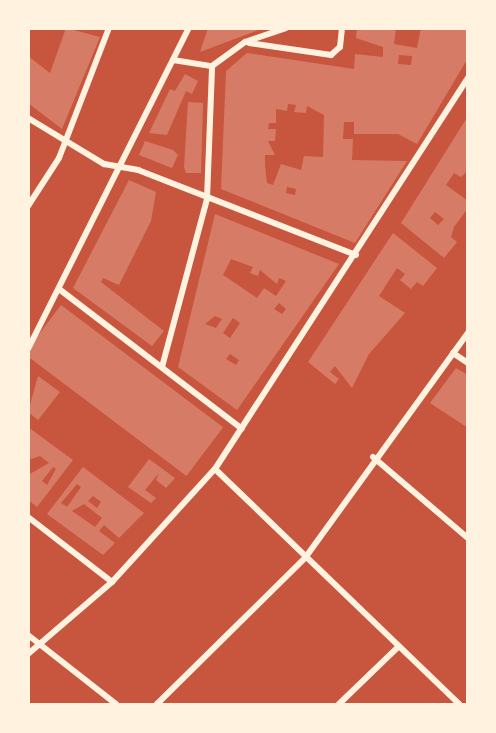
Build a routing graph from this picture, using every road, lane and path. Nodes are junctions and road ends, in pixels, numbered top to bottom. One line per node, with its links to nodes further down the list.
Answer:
1 (109, 28): 10 (street)
2 (189, 28): 6 (street)
3 (286, 28): 5 (street)
4 (342, 28): 5 (street)
5 (245, 42): 7 (street)
6 (173, 60): 7 (street); 11 (street)
7 (212, 66): 12 (street)
8 (468, 78): 14 (street)
9 (28, 118): 10 (street)
10 (65, 143): 11 (street); 13 (street)
11 (121, 167): 12 (street); 15 (street)
12 (207, 199): 14 (street); 20 (street)
13 (28, 206)
14 (356, 255): 21 (street)
15 (59, 290): 17 (street); 20 (street)
16 (468, 333): 18 (street)
17 (28, 349)
18 (453, 353): 19 (street); 22 (street)
19 (468, 363)
20 (162, 368): 21 (street)
21 (242, 429): 23 (street)
22 (373, 458): 25 (street); 26 (street)
23 (215, 469): 26 (street); 27 (street)
24 (28, 517): 27 (street)
25 (468, 538)
26 (305, 558): 30 (street); 33 (street)
27 (112, 582): 29 (street)
28 (28, 635): 29 (street)
29 (39, 644): 31 (street); 32 (street)
30 (399, 646): 34 (street); 35 (street)
31 (28, 654)
32 (116, 705)
33 (157, 705)
34 (339, 705)
35 (459, 705)

